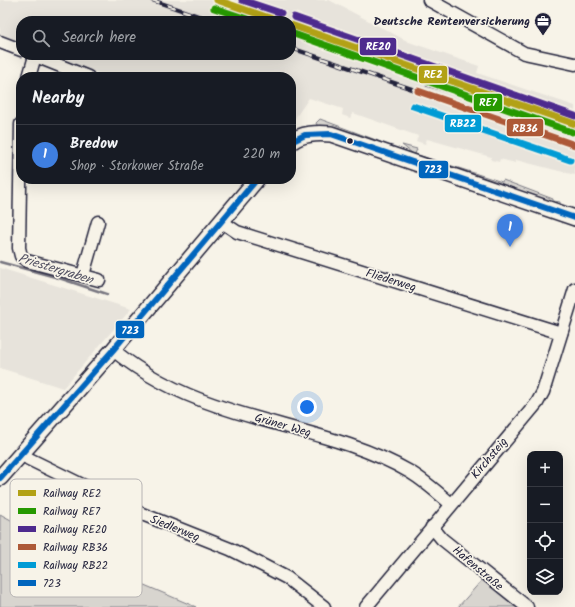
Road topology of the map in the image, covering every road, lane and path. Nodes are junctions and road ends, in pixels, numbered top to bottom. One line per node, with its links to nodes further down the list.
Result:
1 (429, 0): 6 (street)
2 (0, 42): 3 (street)
3 (16, 48)
4 (33, 60): 7 (street)
5 (46, 60): 8 (street)
6 (575, 64)
7 (30, 72)
8 (76, 72)
9 (296, 140): 12 (main road)
10 (20, 184): 17 (street)
11 (253, 184): 16 (main road)
12 (556, 211): 13 (main road); 14 (main road)
13 (575, 211)
14 (575, 218)
15 (98, 222): 17 (street)
16 (222, 222): 20 (street, Fliederweg); 21 (main road)
17 (83, 275): 18 (street)
18 (99, 280)
19 (575, 289): 20 (street, Kirchsteig)
20 (562, 333): 25 (street, Kirchsteig)
21 (119, 354): 22 (main road); 25 (street, Grüner Weg)
22 (22, 454): 23 (main road); 24 (street, Siedlerweg)
23 (0, 478)
24 (70, 479)
25 (451, 504): 27 (street, Kirchsteig)
26 (142, 514): 28 (street, Siedlerweg)
27 (432, 527): 29 (street, Kirchsteig); 30 (street, Hafenstraße)
28 (324, 607)
29 (366, 607)
30 (527, 607)

